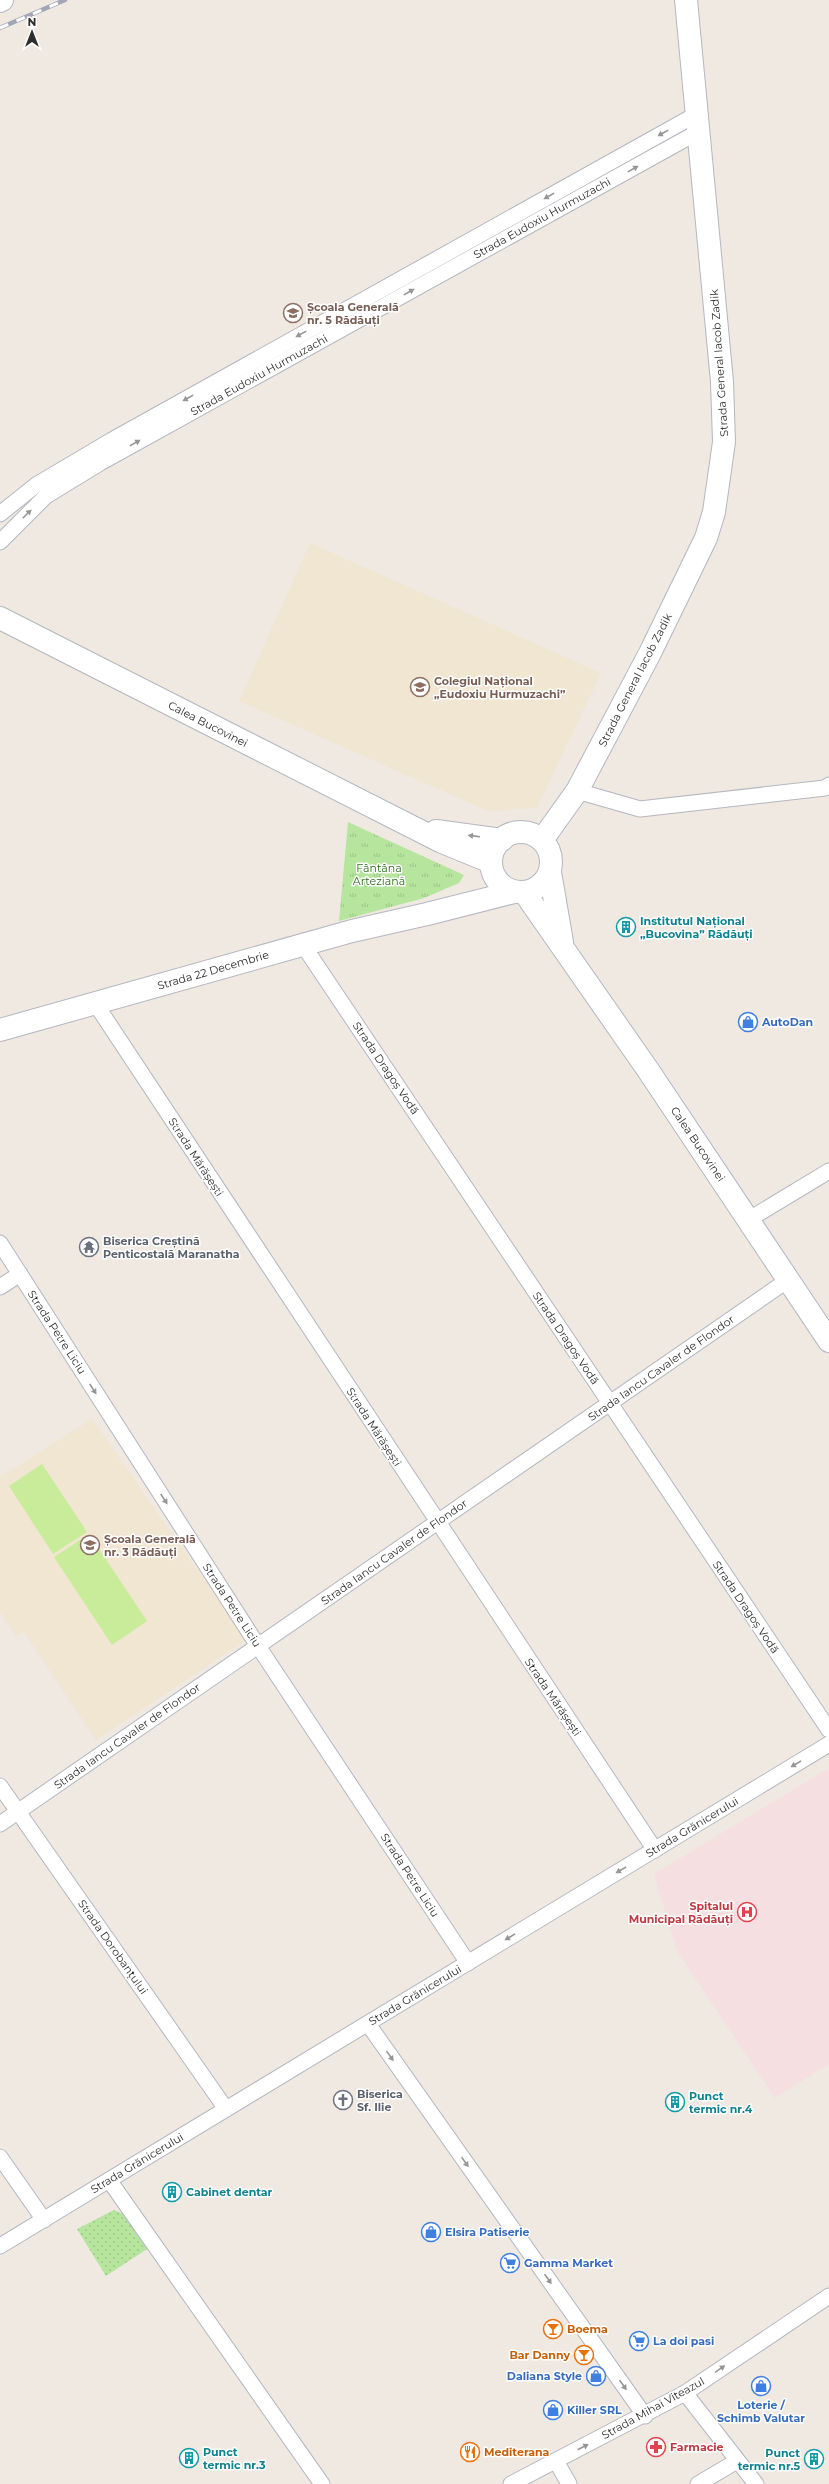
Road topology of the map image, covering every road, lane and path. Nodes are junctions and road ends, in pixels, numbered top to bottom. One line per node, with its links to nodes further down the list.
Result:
1 (686, 0): 2 (street, Strada General Iacob Zadik)
2 (698, 123): 3 (street, Strada Eudoxiu Hurmuzachi, one-way to 3); 4 (street, Strada Eudoxiu Hurmuzachi, one-way to 2); 7 (street, Strada General Iacob Zadik)
3 (0, 514)
4 (0, 542)
5 (0, 618): 8 (street, Calea Bucovinei)
6 (829, 785): 7 (street)
7 (577, 791): 10 (street, Strada General Iacob Zadik); 11 (street, Strada General Iacob Zadik)
8 (417, 828): 9 (street, Calea Bucovinei, one-way to 8); 12 (street, Calea Bucovinei)
9 (502, 840): 10 (street); 12 (street)
10 (542, 840): 11 (street)
11 (551, 868): 13 (street); 16 (street, Calea Bucovinei)
12 (493, 869): 13 (street); 14 (street, Strada 22 Decembrie)
13 (519, 892): 14 (street, Strada 22 Decembrie); 16 (street, Calea Bucovinei)
14 (427, 914): 15 (street, Strada 22 Decembrie)
15 (303, 945): 17 (street, Strada 22 Decembrie); 26 (street, Strada Dragoș Vodă)
16 (563, 949): 20 (street, Calea Bucovinei)
17 (95, 1004): 18 (street, Strada 22 Decembrie); 27 (street, Strada Mărășești)
18 (0, 1030)
19 (829, 1170): 20 (street)
20 (748, 1220): 23 (street, Calea Bucovinei)
21 (0, 1243): 22 (street, Strada Petre Liciu)
22 (20, 1274): 24 (street); 28 (street, Strada Petre Liciu, one-way to 28)
23 (788, 1280): 25 (street, Calea Bucovinei); 26 (street, Strada Iancu Cavaler de Flondor)
24 (0, 1287)
25 (829, 1341)
26 (610, 1403): 27 (street, Strada Iancu Cavaler de Flondor); 29 (street, Strada Dragoș Vodă)
27 (437, 1522): 28 (street, Strada Iancu Cavaler de Flondor); 34 (street, Strada Mărășești)
28 (258, 1646): 32 (street, Strada Iancu Cavaler de Flondor); 35 (street, Strada Petre Liciu)
29 (829, 1730)
30 (829, 1744): 34 (street, Strada Grănicerului, one-way to 34)
31 (0, 1786): 32 (street, Strada Dorobanțului)
32 (18, 1811): 33 (street, Strada Iancu Cavaler de Flondor); 37 (street, Strada Dorobanțului)
33 (0, 1824)
34 (655, 1850): 35 (street, Strada Grănicerului, one-way to 35)
35 (468, 1963): 36 (street, Strada Grănicerului)
36 (368, 2024): 37 (street, Strada Grănicerului); 44 (street, one-way to 44)
37 (226, 2109): 39 (street, Strada Grănicerului)
38 (0, 2157): 40 (street)
39 (109, 2180): 40 (street, Strada Grănicerului); 47 (street)
40 (44, 2220): 41 (street, Strada Grănicerului)
41 (0, 2246)
42 (829, 2296): 43 (street, Strada Mihai Viteazul, one-way to 42)
43 (685, 2393): 44 (street, Strada Mihai Viteazul); 46 (street)
44 (645, 2416): 45 (street, Strada Mihai Viteazul, one-way to 44)
45 (556, 2460): 48 (street, Strada Mihai Viteazul); 49 (street)
46 (737, 2460): 50 (street); 51 (street)
47 (322, 2484)
48 (511, 2484)
49 (569, 2484)
50 (698, 2484)
51 (756, 2484)

